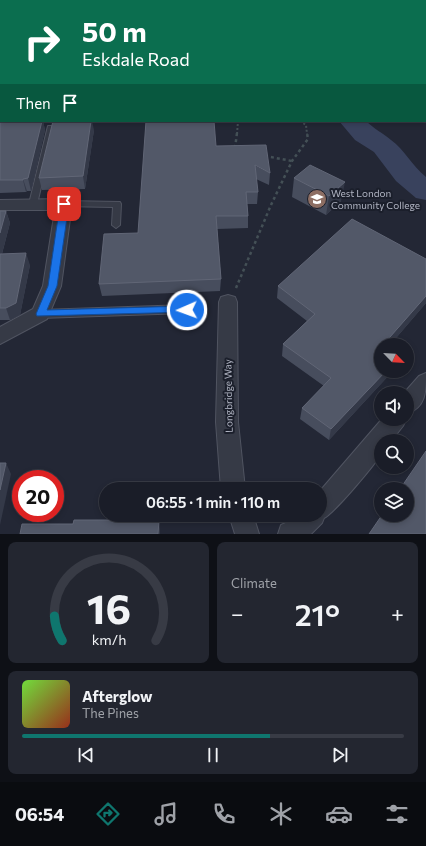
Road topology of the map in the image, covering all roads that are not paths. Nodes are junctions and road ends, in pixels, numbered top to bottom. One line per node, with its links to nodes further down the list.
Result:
1 (51, 128): 2 (lane)
2 (33, 204): 3 (street); 4 (street)
3 (64, 204): 5 (lane); 8 (street)
4 (0, 205)
5 (116, 225)
6 (233, 294): 13 (street, Longbridge Way)
7 (187, 310): 8 (lane)
8 (40, 314): 9 (street)
9 (0, 336)
10 (426, 382): 11 (street)
11 (414, 397)
12 (389, 426): 14 (street)
13 (232, 482)
14 (327, 501)
15 (243, 522): 17 (street)
16 (306, 522): 18 (street)
17 (247, 534)
18 (290, 534)

